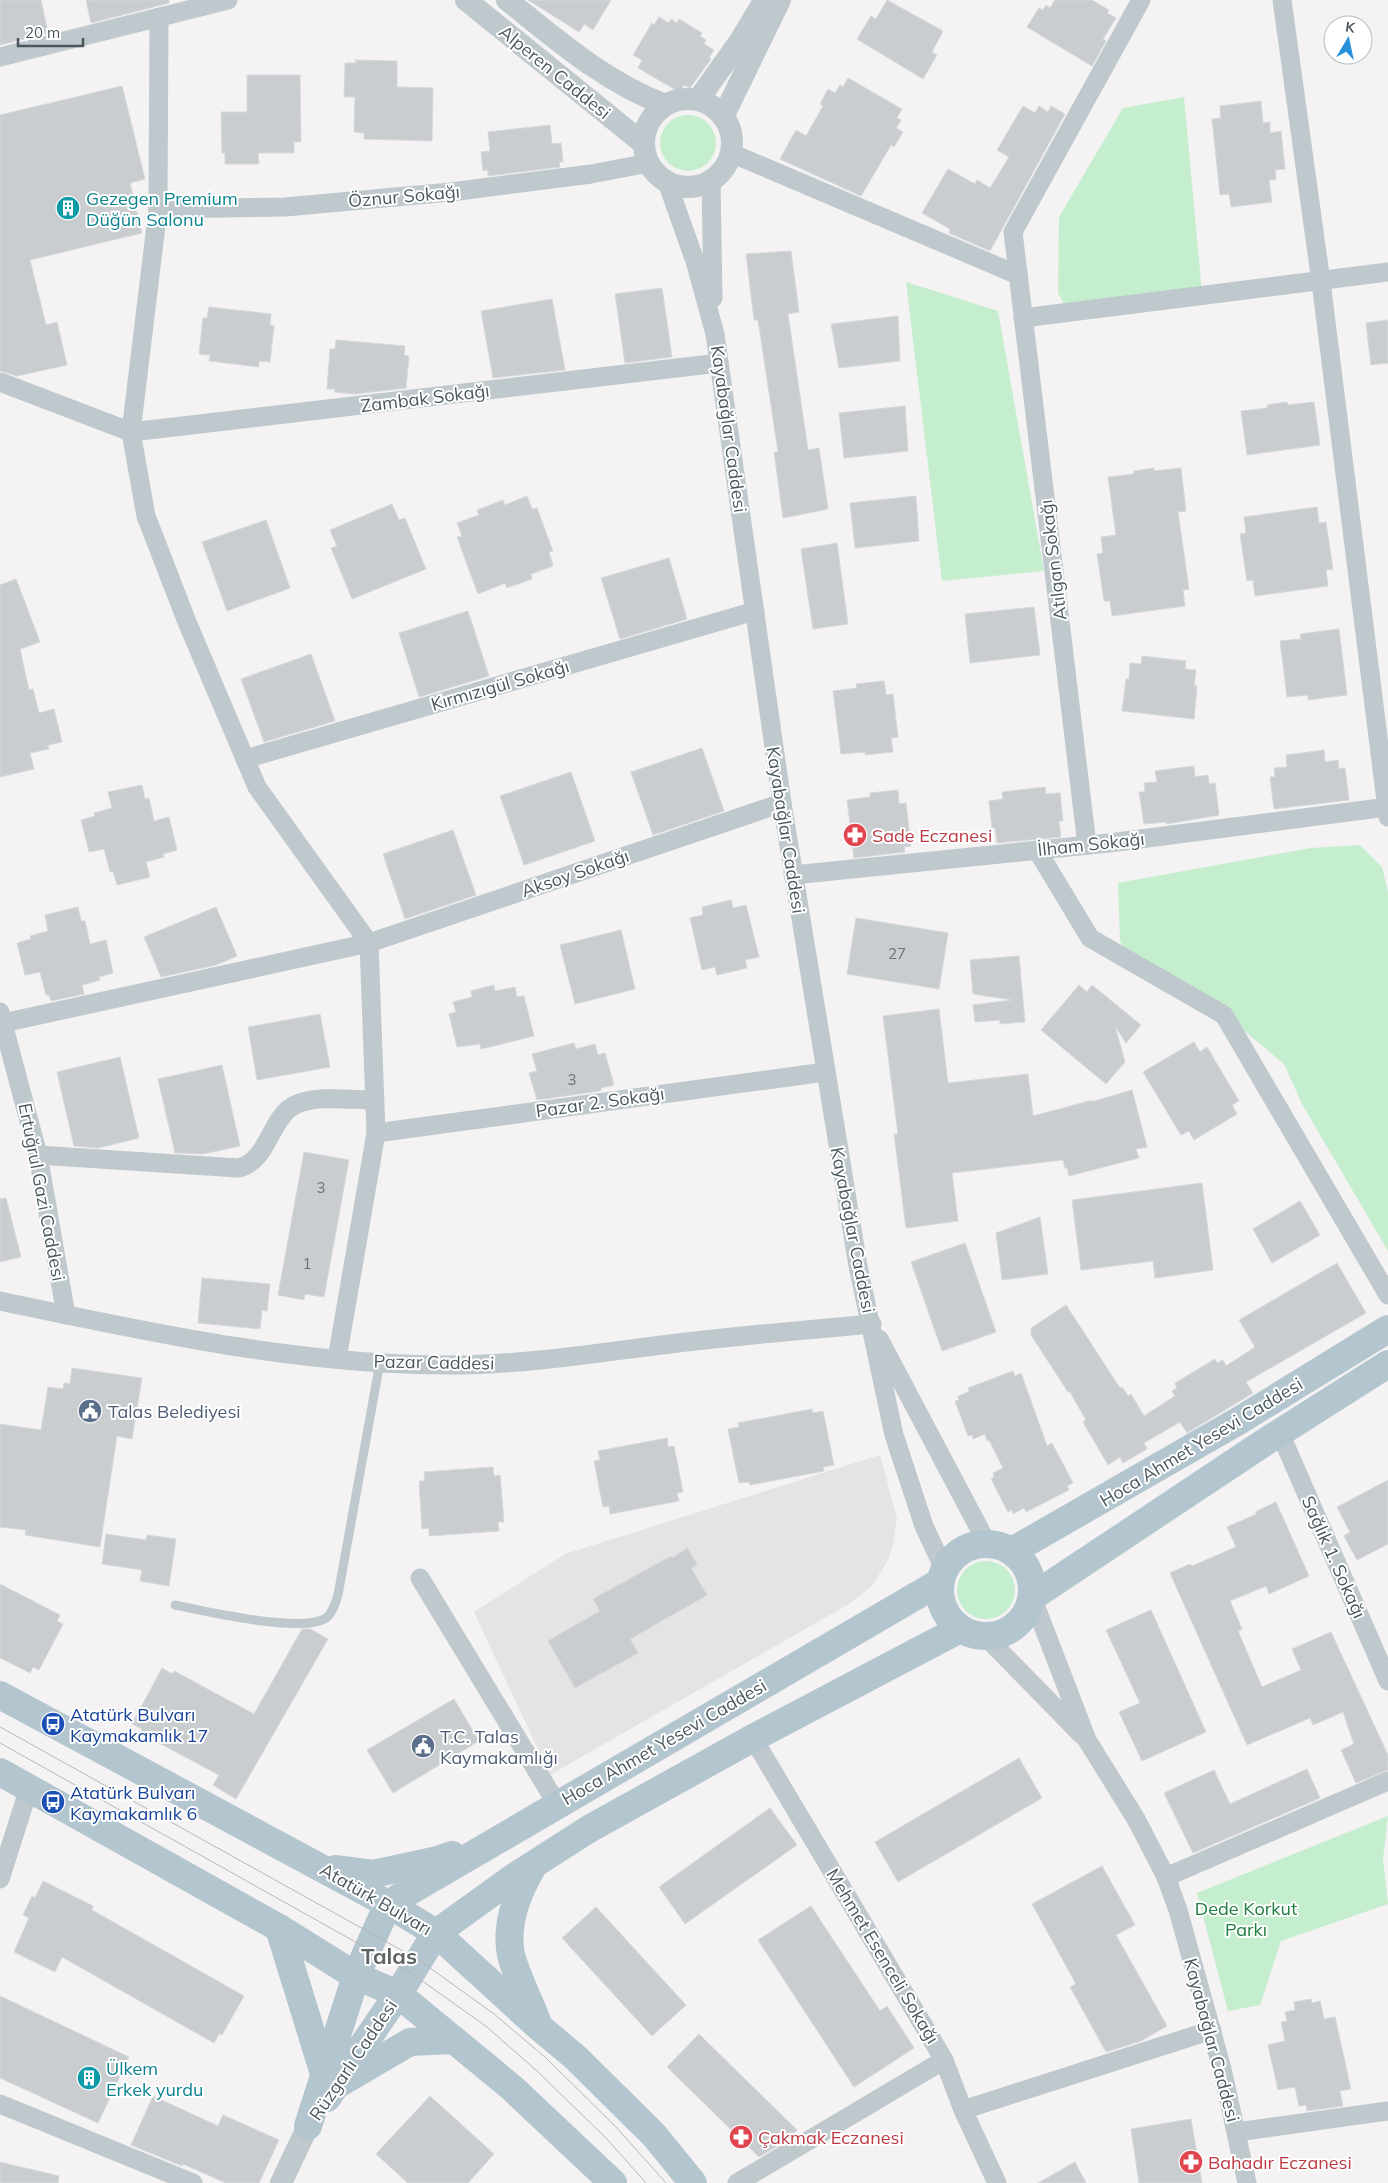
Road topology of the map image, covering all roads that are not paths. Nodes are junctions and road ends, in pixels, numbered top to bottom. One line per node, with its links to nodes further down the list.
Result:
1 (228, 0): 8 (street)
2 (466, 0): 13 (street, Alperen Caddesi)
3 (507, 0): 11 (street, Alperen Caddesi)
4 (764, 0): 10 (street)
5 (780, 0): 12 (street)
6 (1141, 0): 19 (street, Atılgan Sokağı)
7 (1282, 0): 20 (street)
8 (159, 17): 9 (street); 17 (street)
9 (0, 57)
10 (698, 100): 11 (street); 12 (street)
11 (665, 105): 13 (street)
12 (723, 117): 14 (street)
13 (646, 153): 16 (street); 17 (street, Öznur Sokağı)
14 (731, 153): 15 (street); 19 (street)
15 (711, 181): 16 (street); 22 (street, Kayabağlar Caddesi)
16 (667, 182): 22 (street, Kayabağlar Caddesi)
17 (158, 209): 25 (street)
18 (1388, 272): 20 (street)
19 (1018, 275): 21 (street, Atılgan Sokağı)
20 (1321, 282): 21 (street); 29 (street)
21 (1023, 318): 30 (street, Atılgan Sokağı)
22 (714, 334): 23 (street, Kayabağlar Caddesi)
23 (719, 363): 25 (street, Zambak Sokağı); 26 (street, Kayabağlar Caddesi)
24 (0, 382): 25 (street)
25 (131, 432): 27 (street)
26 (755, 611): 27 (street, Kırmızıgül Sokağı); 28 (street, Kayabağlar Caddesi)
27 (245, 760): 33 (street)
28 (782, 803): 32 (street, Kayabağlar Caddesi); 33 (street, Aksoy Sokağı)
29 (1387, 811): 30 (street, İlham Sokağı)
30 (1087, 845): 31 (street, İlham Sokağı)
31 (1037, 850): 32 (street, İlham Sokağı); 39 (street)
32 (793, 875): 35 (street, Kayabağlar Caddesi)
33 (369, 943): 34 (street, Aksoy Sokağı); 36 (street)
34 (2, 1017): 38 (street, Ertuğrul Gazi Caddesi)
35 (825, 1072): 37 (street, Pazar 2. Sokağı); 42 (street, Kayabağlar Caddesi)
36 (374, 1100): 37 (street); 38 (street)
37 (376, 1134): 44 (street)
38 (38, 1155): 41 (street, Ertuğrul Gazi Caddesi)
39 (1388, 1295)
40 (0, 1301): 41 (street, Pazar Caddesi)
41 (66, 1315): 44 (street, Pazar Caddesi)
42 (872, 1324): 45 (street, Pazar Caddesi); 48 (street, Kayabağlar Caddesi); 49 (street, Kayabağlar Caddesi)
43 (1388, 1329): 48 (main road, Hoca Ahmet Yesevi Caddesi)
44 (337, 1359): 45 (street, Pazar Caddesi)
45 (380, 1362): 52 (lane)
46 (1388, 1364): 47 (main road, Hoca Ahmet Yesevi Caddesi)
47 (1280, 1432): 51 (main road, Hoca Ahmet Yesevi Caddesi); 54 (street, Sağlık 1. Sokağı)
48 (1000, 1547): 49 (main road); 51 (main road)
49 (942, 1576): 53 (main road); 61 (main road, Hoca Ahmet Yesevi Caddesi)
50 (420, 1578): 61 (street)
51 (1032, 1597): 53 (main road); 57 (street, Kayabağlar Caddesi)
52 (175, 1605)
53 (972, 1632): 56 (main road); 57 (street, Kayabağlar Caddesi)
54 (1388, 1681)
55 (0, 1695): 64 (main road, Atatürk Bulvarı)
56 (753, 1738): 63 (main road); 75 (street, Mehmet Esenceli Sokağı)
57 (1087, 1740): 65 (street, Kayabağlar Caddesi)
58 (0, 1772): 60 (main road)
59 (1388, 1782): 65 (street)
60 (29, 1788): 66 (street); 68 (main road)
61 (557, 1804): 62 (main road, Hoca Ahmet Yesevi Caddesi)
62 (507, 1834): 64 (main road); 67 (main road, Hoca Ahmet Yesevi Caddesi)
63 (534, 1864): 69 (main road); 72 (main road)
64 (322, 1868): 67 (main road, Atatürk Bulvarı)
65 (1166, 1877): 73 (street, Kayabağlar Caddesi)
66 (0, 1879)
67 (388, 1904): 69 (main road, Atatürk Bulvarı); 70 (main road, Rüzgarlı Caddesi)
68 (280, 1928): 70 (main road); 76 (main road)
69 (436, 1933): 71 (main road, Rüzgarlı Caddesi); 72 (main road, Atatürk Bulvarı)
70 (356, 1976): 71 (main road); 76 (main road, Rüzgarlı Caddesi)
71 (398, 1994): 74 (main road); 76 (main road, Rüzgarlı Caddesi)
72 (540, 2027): 85 (main road, Atatürk Bulvarı)
73 (1212, 2030): 78 (street); 81 (street, Kayabağlar Caddesi)
74 (454, 2040): 76 (main road); 84 (main road)
75 (944, 2060): 78 (street, Mehmet Esenceli Sokağı); 86 (street)
76 (330, 2082): 80 (main road, Rüzgarlı Caddesi)
77 (0, 2104): 82 (street)
78 (963, 2110): 87 (street, Mehmet Esenceli Sokağı)
79 (1388, 2111): 81 (street)
80 (308, 2126): 83 (street, Rüzgarlı Caddesi)
81 (1237, 2132): 88 (street, Kayabağlar Caddesi)
82 (193, 2183)
83 (281, 2183)
84 (613, 2183)
85 (693, 2183)
86 (737, 2183)
87 (998, 2183)
88 (1248, 2183)

